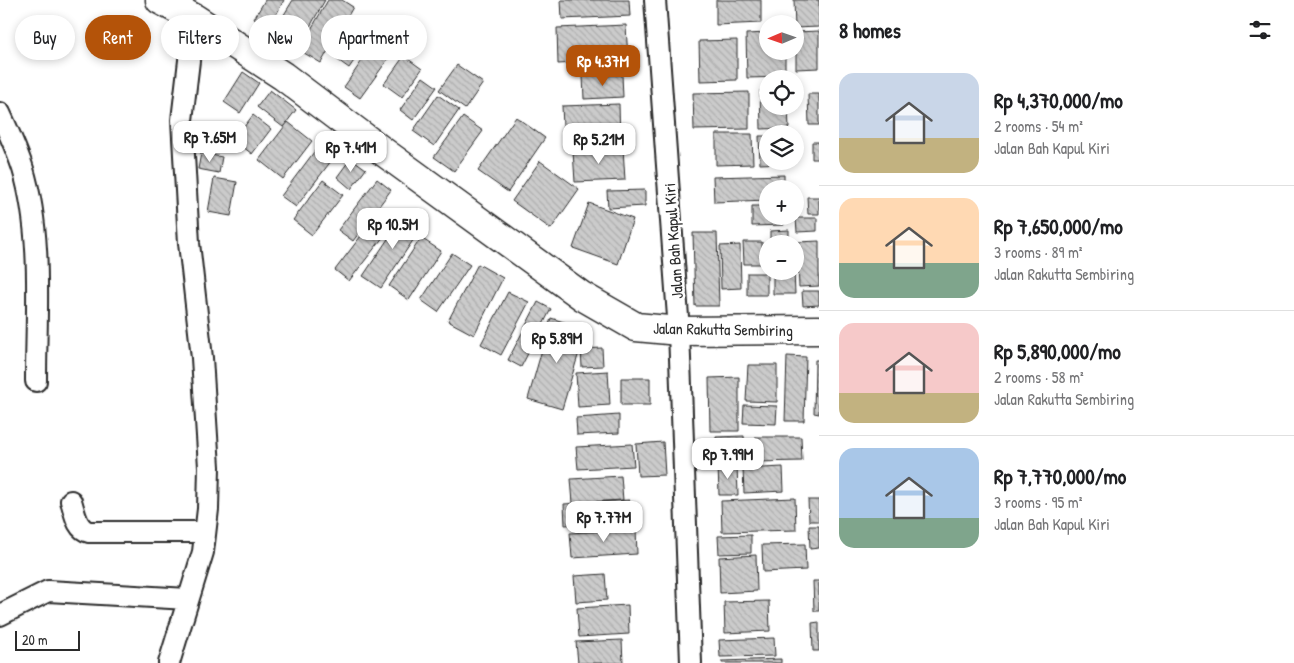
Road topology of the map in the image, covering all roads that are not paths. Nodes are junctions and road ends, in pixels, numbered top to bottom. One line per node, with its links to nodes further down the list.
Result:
1 (160, 0): 3 (main road, Jalan Rakutta Sembiring)
2 (655, 0): 8 (street, Jalan Bah Kapul Kiri)
3 (188, 15)
4 (239, 47): 8 (main road, Jalan Rakutta Sembiring)
5 (189, 60): 11 (street)
6 (0, 113): 9 (street)
7 (819, 330): 8 (main road, Jalan Rakutta Sembiring)
8 (679, 331): 15 (street, Jalan Bah Kapul Kiri)
9 (36, 381)
10 (71, 501): 11 (street)
11 (205, 532): 12 (street)
12 (188, 599): 13 (street); 14 (street)
13 (0, 615)
14 (169, 663)
15 (690, 663)

